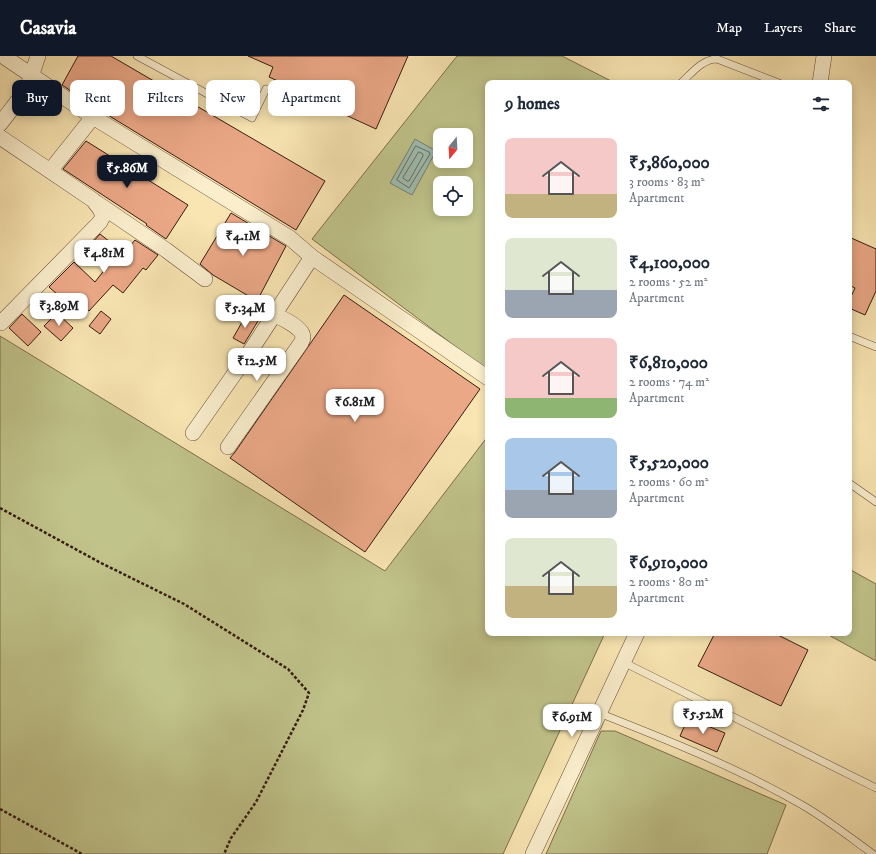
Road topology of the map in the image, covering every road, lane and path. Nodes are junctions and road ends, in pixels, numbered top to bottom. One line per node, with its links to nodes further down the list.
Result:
1 (2, 56): 5 (street)
2 (38, 56): 5 (street)
3 (137, 56): 9 (lane)
4 (824, 56): 8 (street)
5 (31, 76): 10 (street); 11 (street)
6 (684, 80): 7 (lane)
7 (771, 80)
8 (820, 80)
9 (266, 89)
10 (93, 117): 13 (street); 15 (street)
11 (0, 124)
12 (0, 137): 13 (street)
13 (50, 171): 14 (street)
14 (93, 200): 16 (street); 18 (street)
15 (312, 257): 17 (street); 21 (street)
16 (206, 279)
17 (275, 315): 22 (street); 23 (street)
18 (1, 324)
19 (852, 337): 20 (lane)
20 (876, 347)
21 (485, 376)
22 (193, 433)
23 (228, 447)
24 (852, 486): 25 (lane)
25 (876, 502)
26 (0, 508): 33 (path)
27 (636, 636): 28 (street)
28 (623, 662): 29 (street); 30 (lane)
29 (599, 712): 34 (street); 35 (lane)
30 (876, 788)
31 (0, 810): 32 (path)
32 (82, 854)
33 (224, 854)
34 (533, 854)
35 (873, 854)

